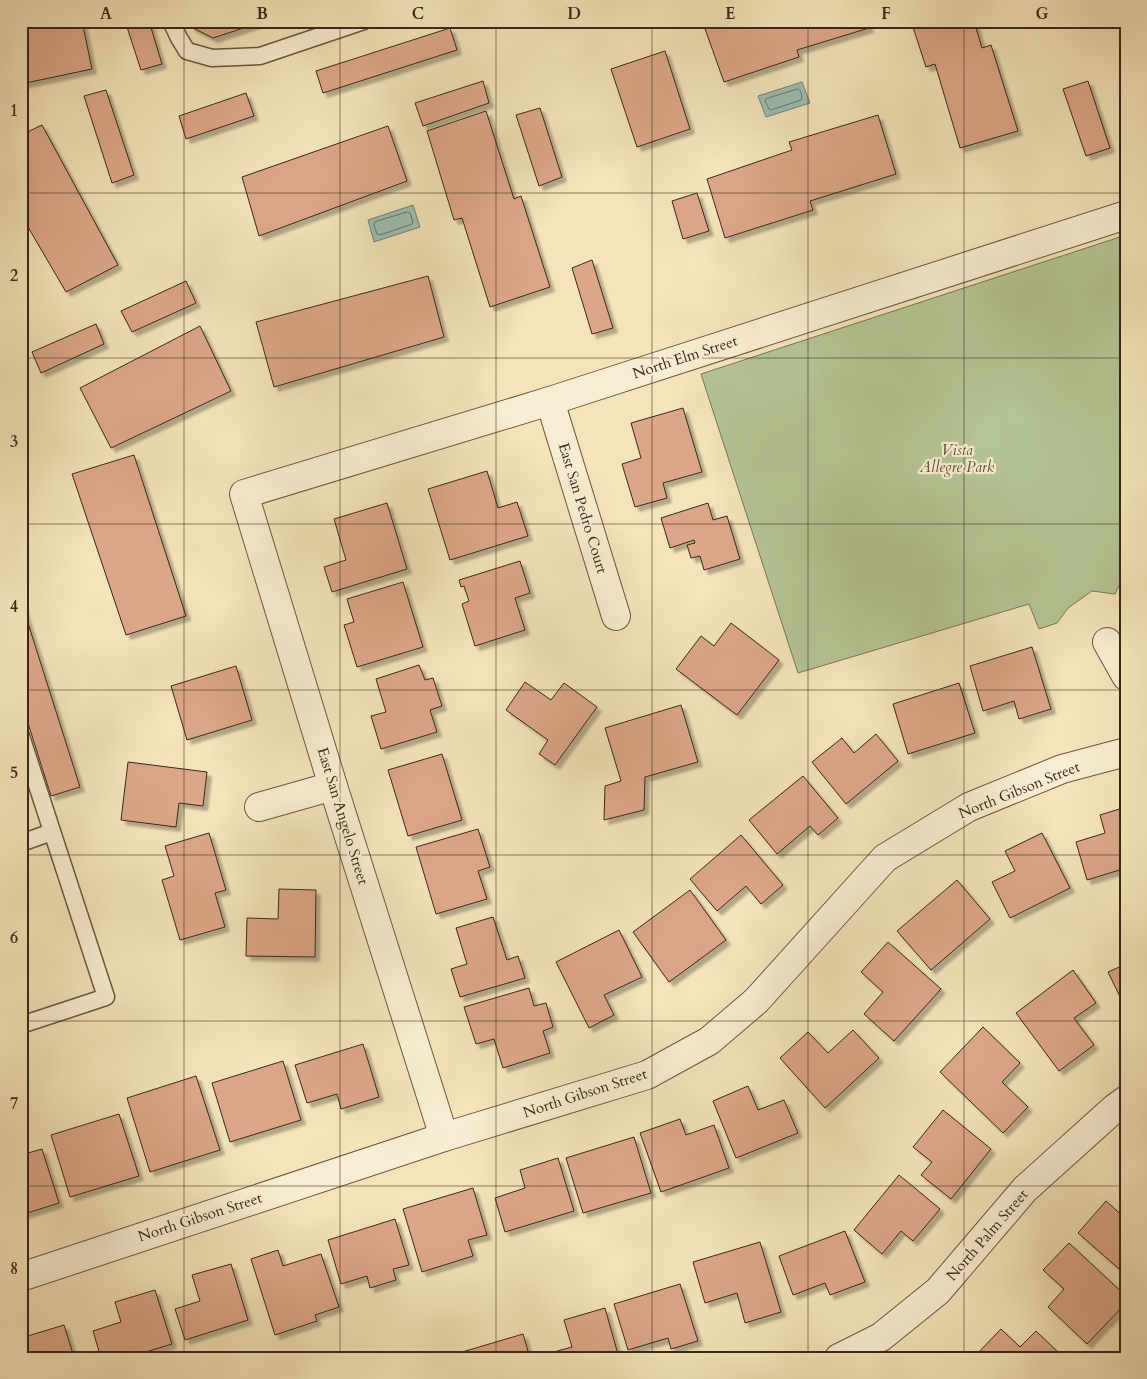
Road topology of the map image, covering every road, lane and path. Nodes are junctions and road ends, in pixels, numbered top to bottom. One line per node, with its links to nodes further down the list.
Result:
1 (171, 21): 2 (lane)
2 (364, 21)
3 (1126, 215): 4 (street, North Elm Street)
4 (550, 400): 5 (street, North Elm Street); 6 (street, East San Pedro Court)
5 (244, 494): 11 (street, East San Angelo Street)
6 (616, 616)
7 (1107, 642): 8 (street)
8 (1126, 676)
9 (21, 736): 13 (lane)
10 (1126, 752): 17 (street, North Gibson Street)
11 (333, 786): 12 (street); 17 (street, East San Angelo Street)
12 (259, 807)
13 (52, 832): 14 (lane); 15 (lane)
14 (21, 842)
15 (21, 1025)
16 (1126, 1100): 19 (street, North Palm Street)
17 (444, 1137): 18 (street, North Gibson Street)
18 (21, 1277)
19 (839, 1358)

